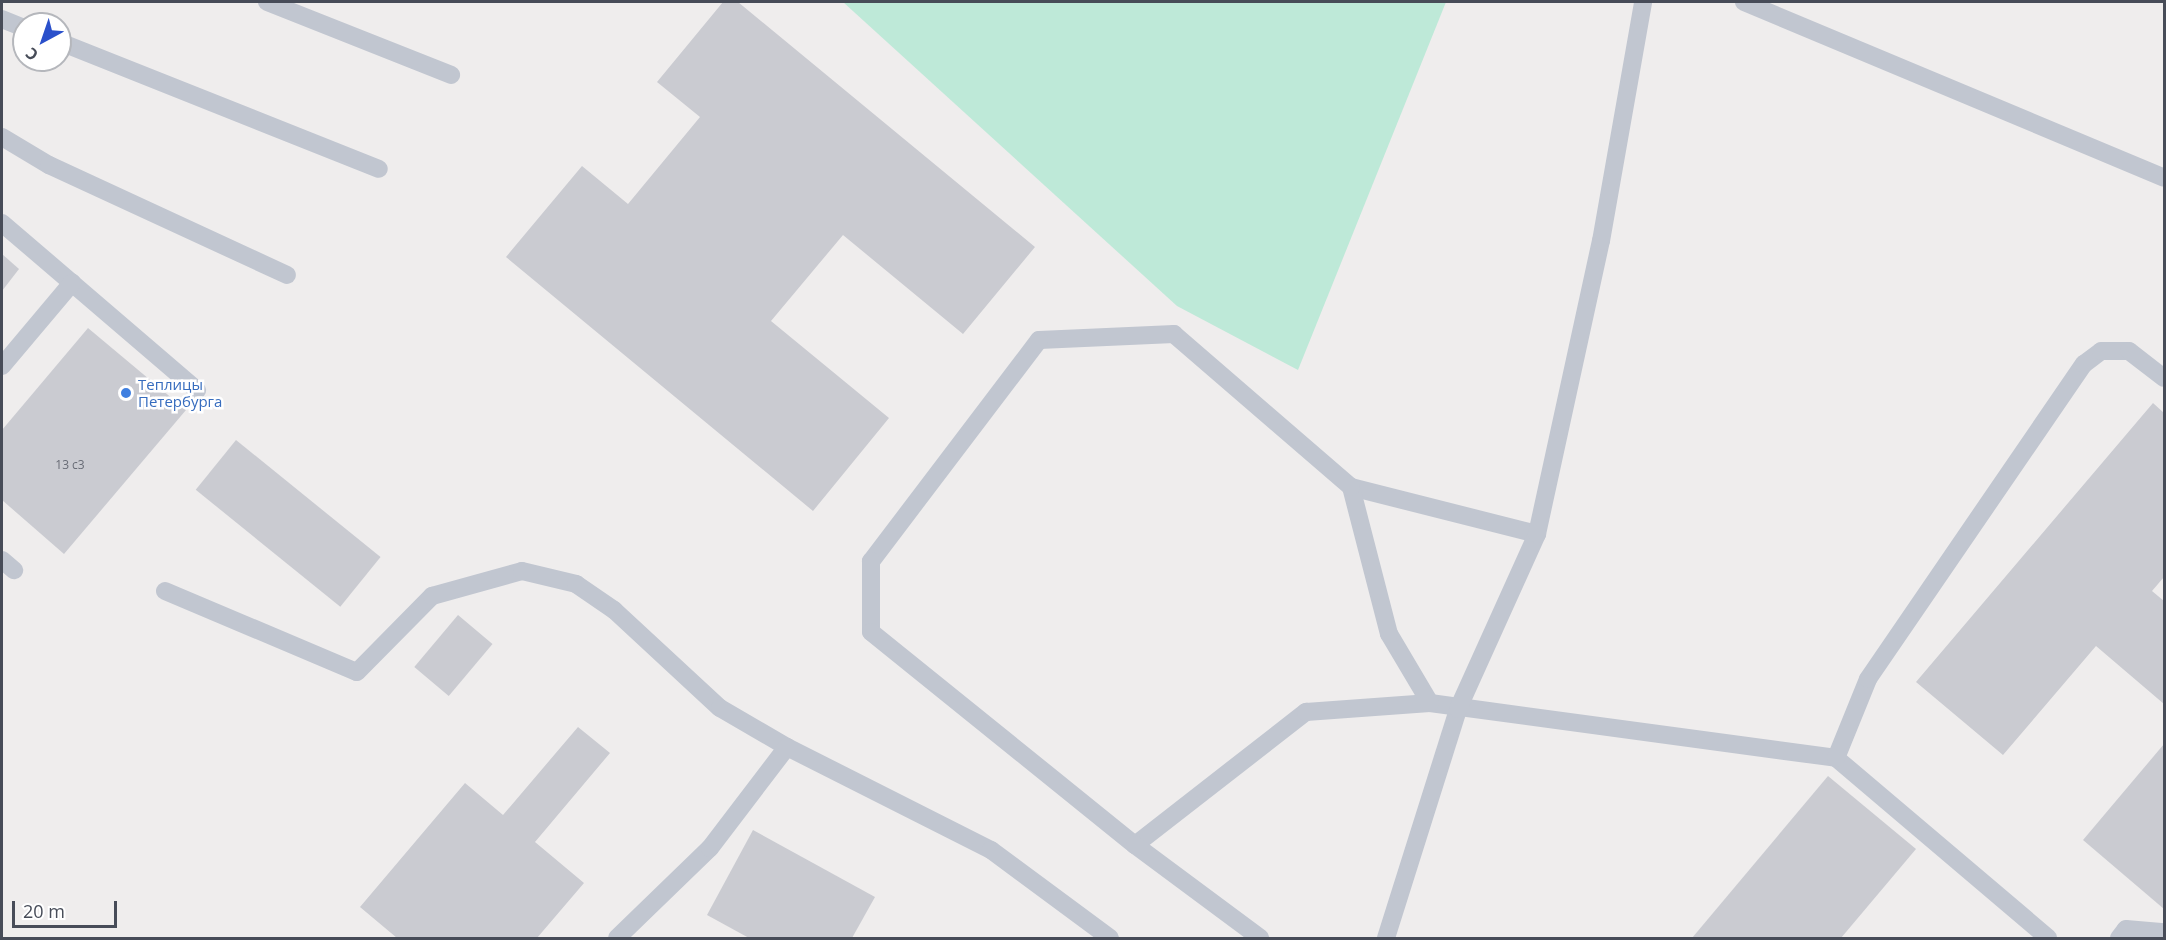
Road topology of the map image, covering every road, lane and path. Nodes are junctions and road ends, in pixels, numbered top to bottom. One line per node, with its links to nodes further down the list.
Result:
1 (267, 2): 5 (lane)
2 (1643, 2): 16 (lane)
3 (1744, 2): 8 (lane)
4 (72, 47): 7 (lane)
5 (451, 75)
6 (2, 137): 10 (lane)
7 (379, 169)
8 (2164, 178)
9 (2, 223): 11 (lane)
10 (287, 275)
11 (72, 283): 12 (lane); 14 (lane)
12 (2, 366)
13 (2164, 378): 21 (lane)
14 (197, 390)
15 (1351, 487): 16 (lane); 18 (lane); 22 (lane)
16 (1537, 534): 19 (lane)
17 (165, 591): 20 (lane)
18 (1430, 703): 19 (lane); 22 (lane)
19 (1458, 709): 21 (lane); 27 (lane)
20 (787, 747): 24 (lane); 25 (lane)
21 (1836, 758): 28 (lane)
22 (1134, 845): 26 (lane)
23 (2164, 933): 29 (lane)
24 (617, 939)
25 (1110, 939)
26 (1260, 939)
27 (1386, 939)
28 (2048, 939)
29 (2119, 939)

